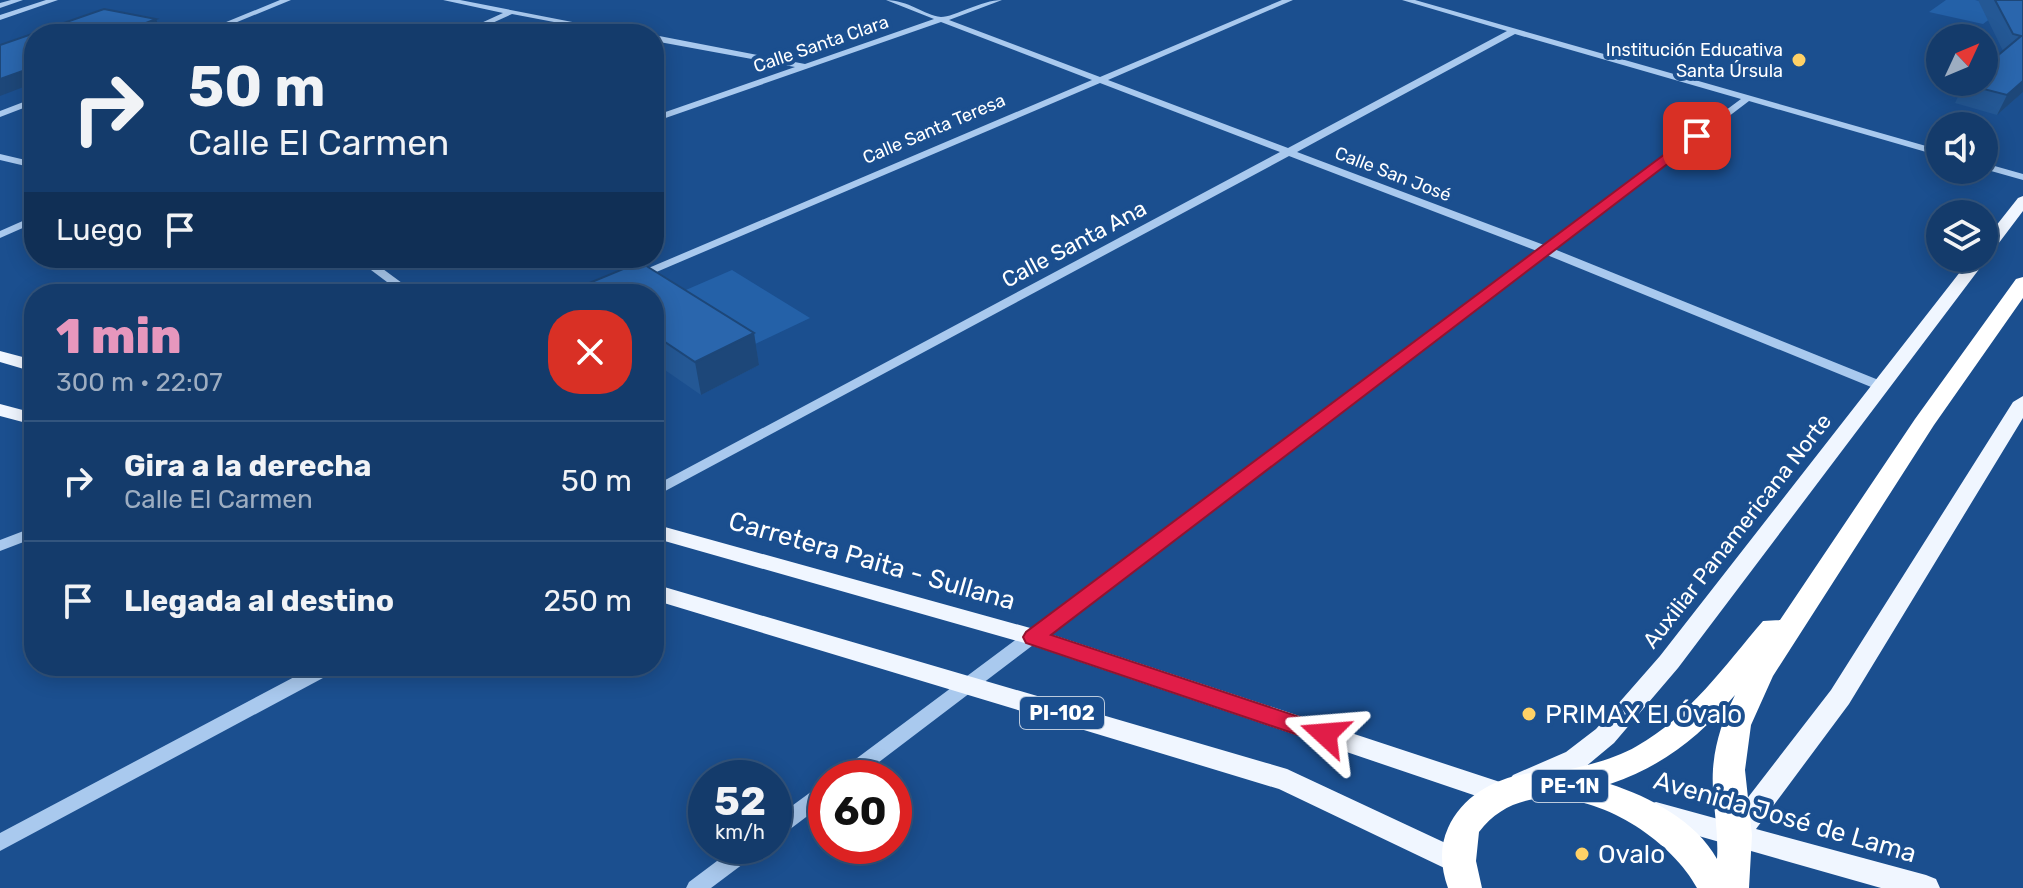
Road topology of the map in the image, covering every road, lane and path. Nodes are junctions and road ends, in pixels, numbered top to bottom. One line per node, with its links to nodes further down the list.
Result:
1 (19, 0): 9 (street)
2 (54, 0): 11 (street)
3 (287, 0): 13 (street)
4 (447, 0): 10 (street)
5 (890, 0): 12 (street, Calle San José)
6 (998, 0): 12 (street, Calle Santa Clara)
7 (1289, 0): 19 (street, Calle Santa Teresa)
8 (1406, 0): 16 (street)
9 (0, 6)
10 (511, 12): 14 (street); 15 (street)
11 (0, 18)
12 (945, 18): 18 (street, Calle Santa Clara); 19 (street, Calle San José)
13 (226, 24)
14 (484, 24)
15 (576, 24)
16 (1514, 31): 20 (street); 25 (street, Calle Santa Ana)
17 (664, 40): 18 (street)
18 (806, 66): 23 (street, Calle Santa Clara)
19 (1103, 79): 25 (street, Calle San José); 35 (street, Calle Santa Teresa)
20 (1748, 98): 24 (street); 34 (street)
21 (24, 105): 22 (street)
22 (0, 114)
23 (664, 116)
24 (1926, 149)
25 (1289, 151): 34 (street, Calle San José); 48 (street, Calle Santa Ana)
26 (0, 157): 27 (street)
27 (24, 163)
28 (1998, 170): 29 (street)
29 (2023, 177)
30 (2023, 201): 32 (main road)
31 (24, 224): 33 (street)
32 (1998, 234)
33 (0, 235)
34 (1546, 250): 44 (street, Calle San José); 54 (street)
35 (664, 265)
36 (375, 268): 41 (street)
37 (657, 268): 39 (street, Calle Santa Teresa)
38 (1968, 272): 44 (main road, Auxiliar Panamericana Norte)
39 (624, 282)
40 (2023, 283): 52 (highway, PE-1N)
41 (397, 284)
42 (0, 356): 43 (main road)
43 (24, 363)
44 (1881, 386): 58 (main road, Auxiliar Panamericana Norte)
45 (2023, 402): 60 (main road)
46 (0, 410): 47 (main road)
47 (24, 416)
48 (664, 487)
49 (664, 534): 54 (main road, Carretera Paita - Sullana)
50 (24, 536): 51 (street)
51 (0, 546)
52 (1837, 553): 58 (highway, PE-1N); 60 (highway, PE-1N)
53 (664, 595): 56 (main road, PI-102)
54 (1033, 637): 56 (street); 58 (main road, Carretera Paita - Sullana)
55 (311, 676): 61 (street)
56 (969, 685): 57 (street); 63 (main road, PI-102)
57 (868, 760)
58 (1529, 787): 59 (highway, PE-1N); 63 (highway, PE-1N)
59 (1627, 804): 60 (main road, Avenida José de Lama); 65 (highway, PE-1N)
60 (1735, 835): 66 (highway, PE-1N); 67 (main road, Avenida José de Lama)
61 (0, 843)
62 (728, 864): 64 (street)
63 (1462, 876)
64 (696, 888)
65 (1715, 888)
66 (1732, 888)
67 (1926, 888)

